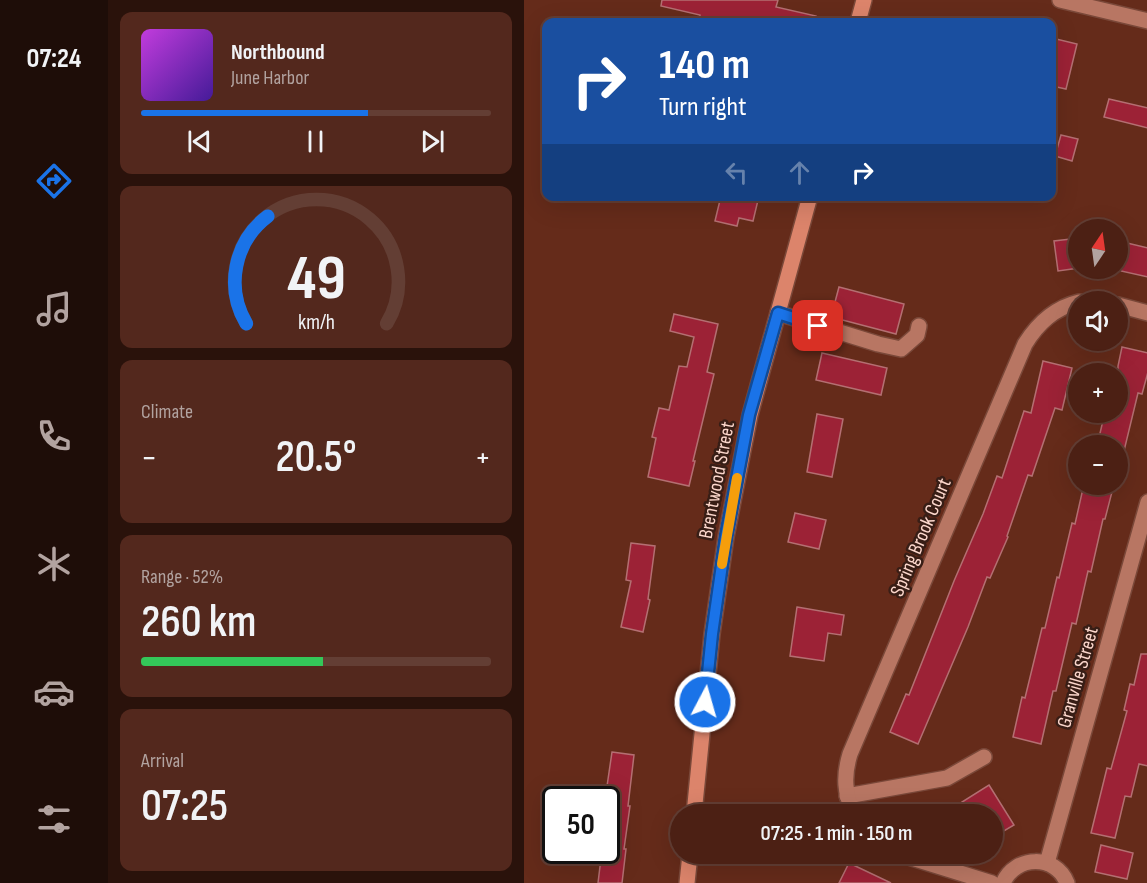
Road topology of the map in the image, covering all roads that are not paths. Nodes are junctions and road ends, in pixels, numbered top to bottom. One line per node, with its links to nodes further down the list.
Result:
1 (864, 0): 3 (main road)
2 (1060, 0): 4 (street)
3 (859, 18)
4 (1148, 21)
5 (809, 201): 8 (main road, Brentwood Street)
6 (1068, 305): 14 (street, Spring Brook Court)
7 (1128, 308): 9 (street)
8 (778, 313): 10 (street); 15 (main road, Brentwood Street)
9 (1148, 313)
10 (919, 326)
11 (1148, 502): 12 (street, Granville Street)
12 (1145, 520): 17 (street, Granville Street)
13 (984, 757): 14 (street)
14 (847, 796): 16 (street, Spring Brook Court)
15 (695, 804)
16 (850, 804)
17 (1047, 863): 22 (street); 23 (street)
18 (689, 864): 20 (main road)
19 (931, 864): 21 (street)
20 (687, 883)
21 (992, 883)
22 (1003, 883)
23 (1067, 883)

